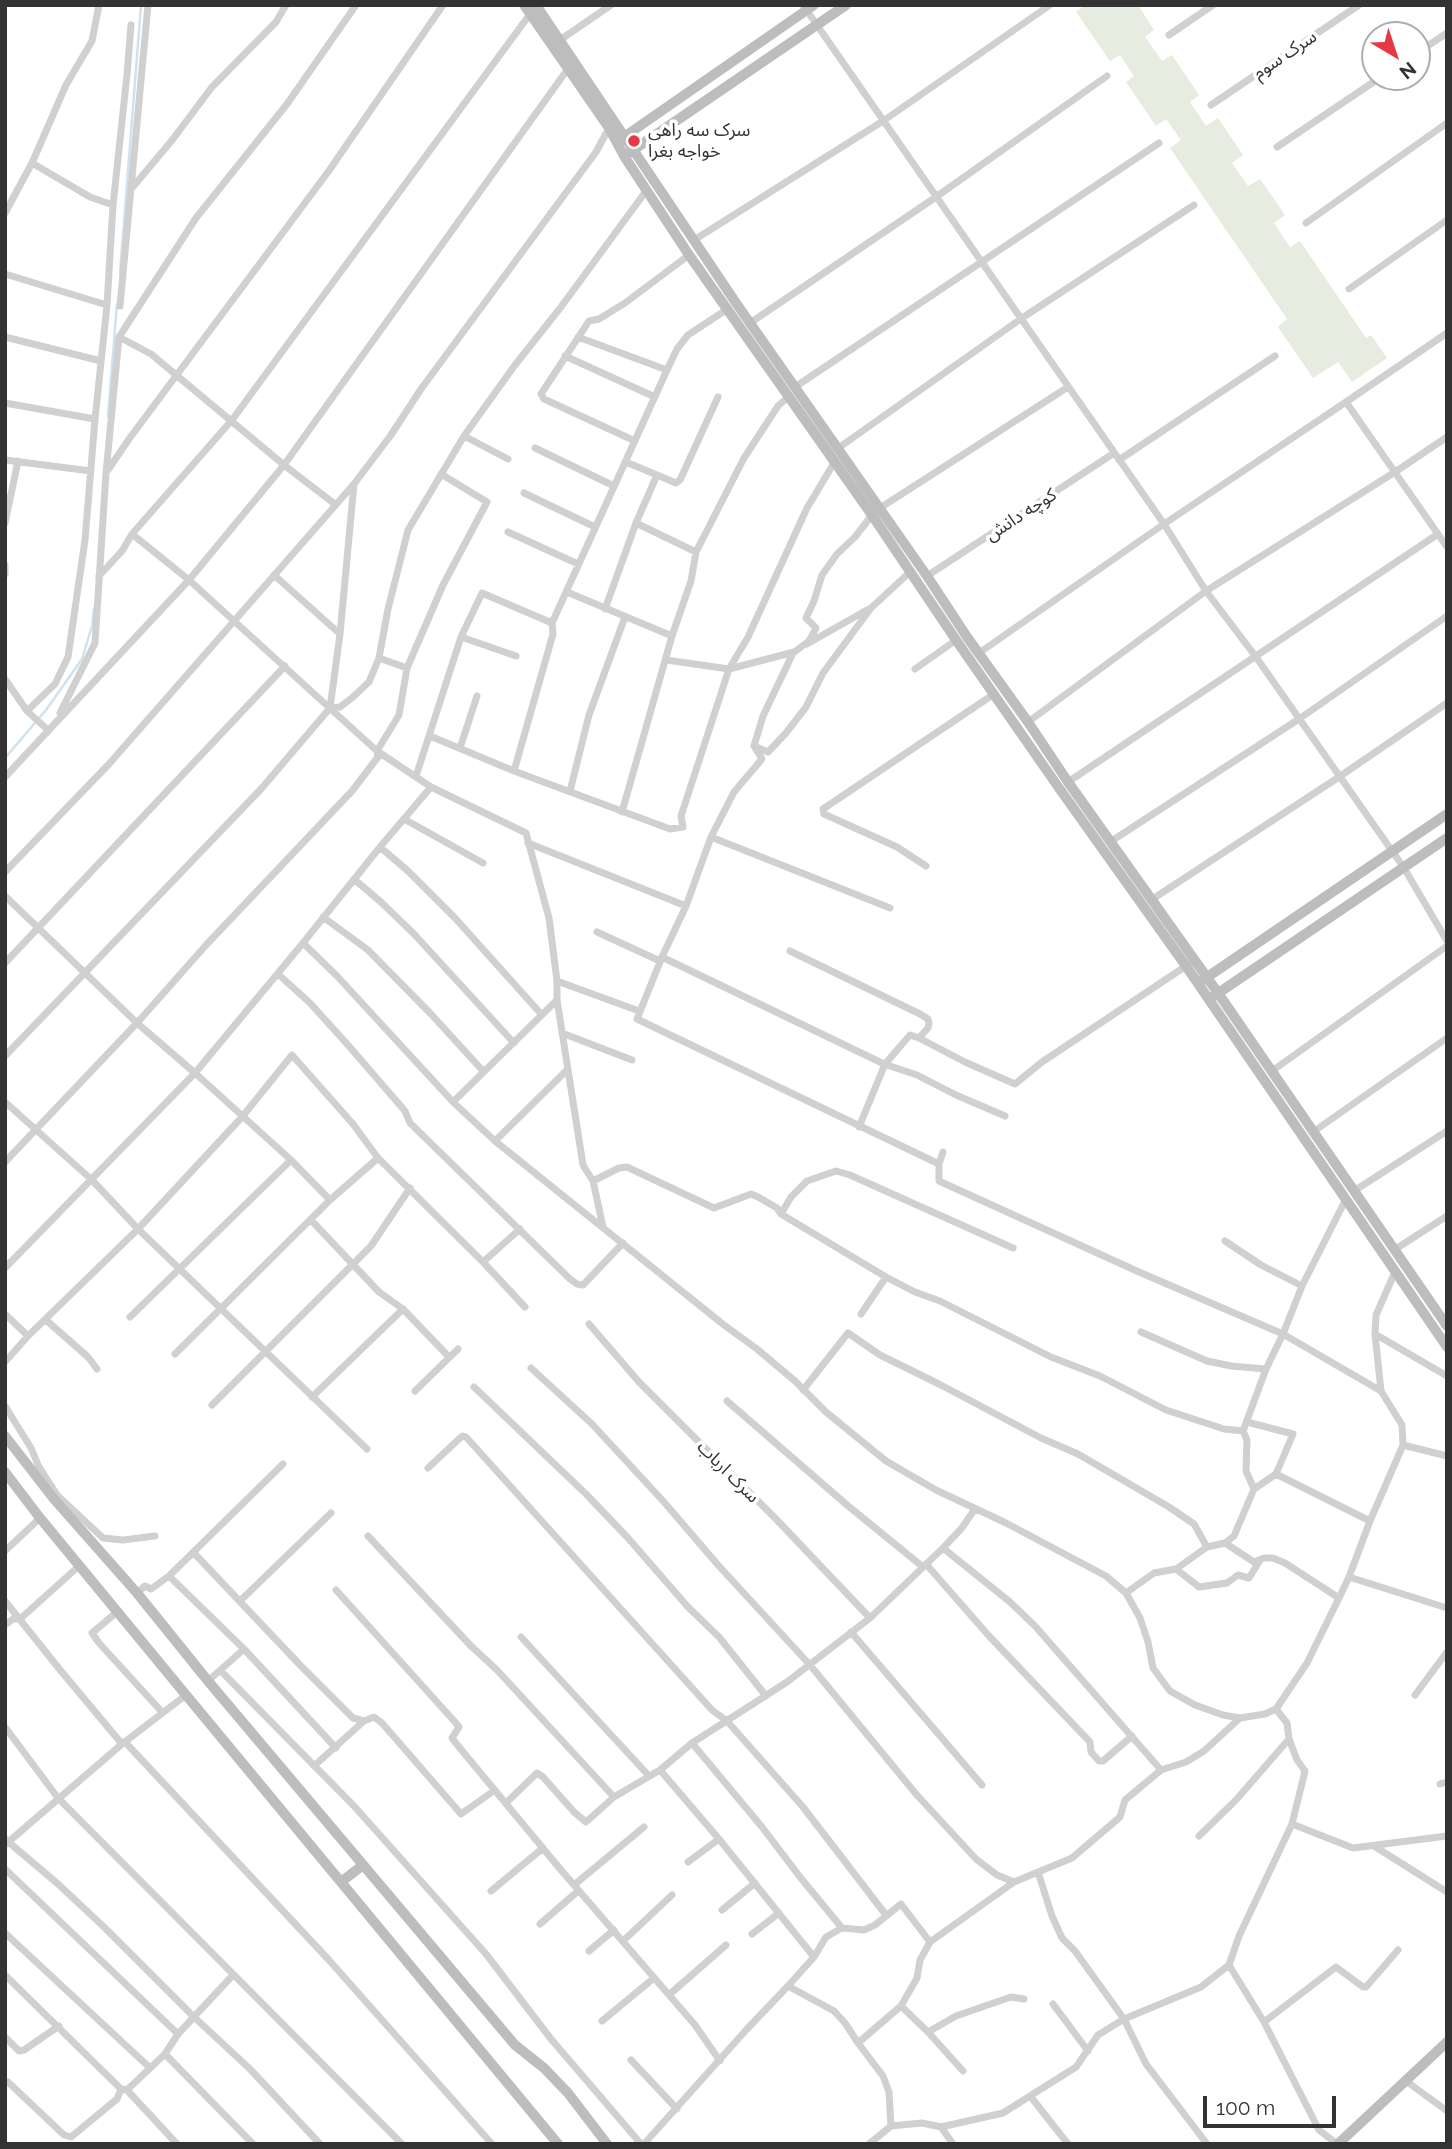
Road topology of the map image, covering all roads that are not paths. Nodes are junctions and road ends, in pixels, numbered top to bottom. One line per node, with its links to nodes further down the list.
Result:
1 (99, 5): 30 (street)
2 (148, 5): 31 (street)
3 (286, 5): 31 (street)
4 (356, 5): 50 (street)
5 (443, 5): 57 (street)
6 (611, 5): 17 (street)
7 (846, 5): 14 (main road)
8 (1050, 5): 23 (street)
9 (1213, 5): 16 (street)
10 (1359, 5): 22 (street, سرک سوم)
11 (808, 7): 14 (street); 26 (main road)
12 (530, 8): 17 (main road); 19 (main road); 66 (street)
13 (131, 25): 34 (street)
14 (817, 25): 23 (street); 29 (main road)
15 (1447, 33): 18 (street)
16 (1169, 35)
17 (560, 40): 26 (main road)
18 (1431, 44)
19 (567, 70): 25 (main road); 78 (street)
20 (1107, 76): 33 (street)
21 (1361, 90): 28 (street)
22 (1211, 105)
23 (883, 121): 33 (street); 39 (street)
24 (1447, 122): 38 (street)
25 (609, 128): 26 (main road); 84 (street)
26 (621, 139): 29 (main road)
27 (1159, 143): 41 (street)
28 (1277, 147)
29 (628, 154): 32 (main road); 39 (main road)
30 (32, 163): 34 (street); 36 (street)
31 (132, 188): 45 (street)
32 (646, 191): 40 (main road); 67 (street)
33 (936, 197): 41 (street); 48 (street)
34 (113, 205): 44 (street)
35 (1194, 205): 47 (street)
36 (5, 213)
37 (1447, 220): 43 (street)
38 (1306, 223)
39 (694, 240): 48 (main road)
40 (689, 255): 46 (main road); 51 (street)
41 (982, 264): 47 (street); 58 (street)
42 (5, 274): 44 (street)
43 (1349, 289)
44 (107, 305): 55 (street)
45 (120, 306)
46 (726, 310): 56 (street); 62 (main road)
47 (1022, 318): 59 (street); 71 (street)
48 (750, 323): 58 (main road)
49 (1447, 332): 63 (street)
50 (119, 337): 57 (street); 81 (street)
51 (578, 337): 53 (street); 56 (street)
52 (5, 338): 55 (street)
53 (565, 356): 60 (street); 69 (street)
54 (1275, 356): 72 (street, کوچه دانش)
55 (101, 361): 65 (street)
56 (667, 370): 60 (street)
57 (177, 377): 66 (street); 81 (street)
58 (796, 387): 71 (main road)
59 (1068, 387): 72 (street); 88 (street)
60 (655, 397): 69 (street)
61 (718, 397): 83 (street)
62 (788, 397): 77 (main road); 97 (street)
63 (1346, 402): 80 (street); 91 (street)
64 (5, 403): 65 (street)
65 (95, 419): 79 (street)
66 (232, 420): 78 (street); 94 (street)
67 (464, 436): 73 (street); 82 (street)
68 (1447, 437): 80 (street)
69 (635, 442): 76 (street)
70 (535, 448): 85 (street)
71 (837, 449): 88 (main road)
72 (1117, 457): 91 (street); 104 (street, کوچه دانش)
73 (508, 459)
74 (5, 460): 75 (street)
75 (18, 461): 79 (street); 89 (street)
76 (626, 462): 83 (street); 85 (street)
77 (834, 463): 88 (main road); 127 (street)
78 (284, 465): 87 (street); 105 (street)
79 (91, 471): 133 (street)
80 (1395, 472): 95 (street); 106 (street)
81 (106, 473): 103 (street)
82 (442, 474): 122 (street); 125 (street)
83 (657, 475): 90 (street)
84 (354, 484): 87 (street); 114 (street)
85 (614, 486): 92 (street)
86 (524, 493): 92 (street)
87 (336, 505): 102 (street)
88 (876, 512): 100 (main road); 104 (main road); 118 (street)
89 (5, 523)
90 (636, 523): 97 (street); 109 (street)
91 (1164, 524): 106 (street); 119 (street)
92 (595, 527): 98 (street)
93 (508, 532): 98 (street)
94 (132, 534): 103 (street); 105 (street)
95 (1438, 534): 96 (street); 121 (street)
96 (1447, 547)
97 (696, 552): 115 (street)
98 (578, 564): 107 (street)
99 (5, 565): 101 (street)
100 (910, 572): 108 (street); 117 (main road)
101 (5, 574)
102 (274, 575): 112 (street); 114 (street)
103 (99, 576): 135 (street)
104 (927, 576): 119 (main road)
105 (188, 580): 112 (street); 135 (street)
106 (1206, 591): 121 (street); 136 (street)
107 (567, 592): 109 (street); 113 (street)
108 (871, 608): 118 (street); 139 (street)
109 (605, 609): 111 (street)
110 (1447, 616): 134 (street)
111 (625, 617): 115 (street); 148 (street)
112 (233, 622): 124 (street); 161 (street)
113 (552, 623): 116 (street); 142 (street)
114 (340, 634): 132 (street)
115 (672, 636): 123 (street)
116 (461, 637): 120 (street); 138 (street)
117 (956, 640): 126 (street); 129 (main road)
118 (793, 653): 127 (street); 139 (street)
119 (979, 653): 136 (main road)
120 (516, 656)
121 (1256, 657): 134 (street); 146 (street)
122 (379, 658): 125 (street); 132 (street)
123 (666, 660): 127 (street); 149 (street)
124 (285, 666): 132 (street); 168 (street)
125 (407, 668): 141 (street)
126 (915, 668)
127 (729, 669): 149 (street)
128 (5, 678): 133 (street)
129 (994, 694): 159 (street); 175 (main road)
130 (477, 696): 140 (street)
131 (1447, 702): 145 (street)
132 (330, 708): 141 (street); 176 (street)
133 (27, 711): 137 (street)
134 (1299, 719): 145 (street); 154 (street)
135 (55, 722): 137 (street)
136 (1028, 722): 146 (main road)
137 (48, 730): 144 (street)
138 (430, 736): 140 (street); 143 (street)
139 (754, 747): 152 (street)
140 (460, 748): 142 (street)
141 (377, 751): 143 (street); 184 (street)
142 (514, 771): 148 (street)
143 (416, 776): 147 (street)
144 (5, 777)
145 (1339, 777): 157 (street); 164 (street)
146 (1068, 782): 154 (main road)
147 (431, 787): 151 (street); 155 (street)
148 (570, 791): 149 (street)
149 (622, 812)
150 (1447, 814): 157 (main road)
151 (404, 819): 156 (street); 158 (street)
152 (711, 837): 165 (street); 166 (street)
153 (1447, 838): 160 (main road)
154 (1110, 842): 164 (main road)
155 (528, 843): 165 (street); 179 (street)
156 (380, 847): 162 (street); 183 (street)
157 (1392, 853): 160 (street); 178 (main road)
158 (483, 863)
159 (926, 866)
160 (1404, 869): 171 (street); 180 (main road)
161 (5, 872)
162 (354, 879): 167 (street); 188 (street)
163 (5, 896): 168 (street)
164 (1151, 900): 175 (main road)
165 (686, 906): 173 (street)
166 (890, 908)
167 (323, 917): 170 (street); 194 (street)
168 (38, 928): 174 (street); 176 (street)
169 (597, 932): 173 (street)
170 (303, 943): 177 (street); 197 (street)
171 (1447, 943): 193 (street)
172 (790, 951): 186 (street)
173 (661, 959): 182 (street); 191 (street)
174 (5, 962)
175 (1190, 964): 178 (main road); 186 (street)
176 (86, 972): 184 (street); 189 (street)
177 (278, 974): 195 (street); 221 (street)
178 (1201, 980): 180 (main road)
179 (557, 981): 181 (street); 182 (street)
180 (1213, 996): 193 (main road); 215 (main road)
181 (557, 1000): 183 (street); 185 (street)
182 (639, 1012): 200 (street)
183 (542, 1015): 188 (street)
184 (137, 1023): 195 (street); 201 (street)
185 (562, 1033): 190 (street); 192 (street)
186 (919, 1038): 191 (street)
187 (1447, 1038): 203 (street)
188 (514, 1043): 194 (street)
189 (5, 1056)
190 (632, 1060)
191 (885, 1064): 198 (street); 200 (street)
192 (567, 1070): 204 (street); 211 (street)
193 (1272, 1071): 203 (main road)
194 (483, 1072): 197 (street)
195 (195, 1073): 199 (street); 210 (street)
196 (5, 1102): 201 (street)
197 (453, 1102): 204 (street)
198 (1005, 1116)
199 (242, 1117): 206 (street); 207 (street); 220 (street)
200 (859, 1127): 209 (street)
201 (35, 1130): 208 (street); 210 (street)
202 (1447, 1131): 213 (street)
203 (1313, 1132): 213 (main road)
204 (495, 1141): 219 (street)
205 (943, 1152): 209 (street)
206 (377, 1158): 212 (street); 214 (street)
207 (291, 1160): 214 (street); 229 (street)
208 (5, 1162)
209 (939, 1164): 243 (street)
210 (92, 1180): 220 (street); 228 (street)
211 (593, 1181): 216 (street); 219 (street)
212 (410, 1188): 226 (street); 227 (street)
213 (1354, 1191): 225 (main road)
214 (330, 1200): 218 (street)
215 (1345, 1201): 230 (main road); 232 (street)
216 (781, 1214): 224 (street); 231 (street)
217 (1447, 1216): 225 (street)
218 (311, 1220): 227 (street); 235 (street)
219 (603, 1228): 223 (street)
220 (138, 1229): 229 (street); 239 (street)
221 (520, 1229): 223 (street); 226 (street)
222 (1225, 1241): 232 (street)
223 (622, 1243): 257 (street)
224 (1013, 1248)
225 (1394, 1250): 241 (main road)
226 (483, 1262): 233 (street)
227 (354, 1264): 234 (street); 248 (street)
228 (5, 1268)
229 (178, 1268): 235 (street); 238 (street)
230 (1395, 1272): 244 (street); 246 (main road)
231 (886, 1278): 237 (street); 265 (street)
232 (1301, 1286): 243 (street)
233 (525, 1307)
234 (403, 1309): 250 (street); 260 (street)
235 (220, 1310): 248 (street); 249 (street)
236 (5, 1314): 245 (street)
237 (861, 1314)
238 (130, 1317)
239 (46, 1320): 245 (street); 253 (street)
240 (589, 1324): 301 (street, سرک ارباب)
241 (1447, 1326)
242 (1141, 1332): 254 (street)
243 (1283, 1334): 254 (street); 259 (street)
244 (1375, 1334): 255 (street); 259 (street)
245 (28, 1336): 251 (street)
246 (1447, 1348)
247 (458, 1349): 250 (street)
248 (266, 1350): 260 (street); 262 (street)
249 (175, 1354)
250 (449, 1357): 258 (street)
251 (5, 1362)
252 (531, 1368): 308 (street)
253 (97, 1369)
254 (1266, 1369): 264 (street)
255 (1447, 1376)
256 (474, 1387): 313 (street)
257 (803, 1390): 276 (street); 283 (street)
258 (415, 1391)
259 (1381, 1391): 267 (street)
260 (312, 1397): 268 (street)
261 (727, 1401): 288 (street)
262 (212, 1405)
263 (5, 1406): 280 (street)
264 (1247, 1422): 265 (street); 273 (street)
265 (1244, 1431): 275 (street)
266 (5, 1436): 294 (main road)
267 (1404, 1445): 269 (street); 279 (street)
268 (367, 1449)
269 (1447, 1456)
270 (283, 1464): 286 (street)
271 (428, 1468): 318 (street)
272 (5, 1472): 274 (main road)
273 (1276, 1474): 275 (street); 279 (street)
274 (9, 1485): 278 (main road)
275 (1254, 1489): 282 (street)
276 (975, 1509): 284 (street); 295 (street)
277 (331, 1513): 298 (street)
278 (40, 1518): 285 (street); 289 (main road)
279 (1370, 1521): 292 (street)
280 (155, 1536)
281 (368, 1536): 331 (street)
282 (1225, 1543): 283 (street); 287 (street)
283 (1208, 1547): 290 (street)
284 (943, 1548): 288 (street); 320 (street)
285 (5, 1551)
286 (193, 1552): 291 (street); 298 (street)
287 (1260, 1560): 290 (street); 296 (street)
288 (924, 1565): 301 (street); 320 (street)
289 (79, 1566): 300 (main road); 302 (street)
290 (1175, 1569): 295 (street)
291 (169, 1576): 294 (street); 306 (street)
292 (1349, 1577): 296 (street); 299 (street)
293 (336, 1590): 330 (street)
294 (136, 1593): 310 (main road)
295 (1126, 1593): 316 (street)
296 (1339, 1598): 314 (street)
297 (5, 1601): 302 (street)
298 (240, 1601): 317 (street)
299 (1447, 1608)
300 (117, 1612): 311 (main road); 315 (street)
301 (870, 1618): 304 (street)
302 (20, 1619): 303 (street); 322 (street)
303 (5, 1625)
304 (851, 1632): 308 (street); 329 (street)
305 (521, 1637): 328 (street)
306 (244, 1649): 309 (street); 324 (street)
307 (1446, 1657): 312 (street)
308 (810, 1664): 313 (street); 347 (street)
309 (221, 1671): 310 (street); 325 (street)
310 (208, 1681): 343 (main road)
311 (186, 1695): 315 (street); 346 (main road)
312 (1415, 1695)
313 (766, 1696): 318 (street)
314 (1276, 1709): 316 (street); 321 (street)
315 (162, 1712): 322 (street)
316 (1240, 1718): 327 (street)
317 (364, 1721): 324 (street); 330 (street)
318 (727, 1721): 323 (street); 355 (street)
319 (5, 1727): 332 (street)
320 (1132, 1736): 327 (street)
321 (1289, 1739): 334 (street); 336 (street)
322 (124, 1743): 332 (street); 404 (street)
323 (692, 1743): 326 (street); 357 (street)
324 (336, 1748): 325 (street)
325 (314, 1766): 407 (street)
326 (660, 1770): 328 (street); 338 (street)
327 (1161, 1770): 345 (street)
328 (649, 1776): 331 (street)
329 (982, 1786)
330 (495, 1790): 333 (street)
331 (614, 1797): 333 (street)
332 (58, 1798): 339 (street); 369 (street)
333 (506, 1803): 341 (street)
334 (1292, 1824): 340 (street); 367 (street)
335 (644, 1828): 349 (street)
336 (1199, 1836)
337 (1447, 1836): 340 (street)
338 (719, 1839): 342 (street); 348 (street)
339 (6, 1842): 376 (street)
340 (1373, 1846): 351 (street)
341 (543, 1848): 349 (street); 350 (street)
342 (688, 1862)
343 (363, 1865): 346 (main road); 406 (main road)
344 (5, 1869): 382 (street)
345 (1038, 1872): 347 (street); 377 (street)
346 (341, 1882): 405 (main road)
347 (1014, 1882): 362 (street)
348 (755, 1883): 353 (street); 354 (street)
349 (576, 1888): 356 (street); 358 (street)
350 (491, 1891)
351 (1447, 1892)
352 (672, 1895): 361 (street)
353 (722, 1910)
354 (779, 1913): 360 (street); 366 (street)
355 (886, 1915): 357 (street); 362 (street)
356 (540, 1924)
357 (842, 1928): 366 (street)
358 (614, 1930): 361 (street); 365 (street)
359 (5, 1933): 390 (street)
360 (752, 1934)
361 (623, 1941): 370 (street)
362 (930, 1942): 375 (street)
363 (726, 1945): 372 (street)
364 (1398, 1950): 379 (street)
365 (589, 1951)
366 (814, 1957): 371 (street)
367 (1229, 1965): 377 (street); 379 (street)
368 (5, 1975): 380 (street)
369 (233, 1975): 376 (street); 403 (street)
370 (654, 1978): 372 (street); 378 (street)
371 (789, 1986): 385 (street); 389 (street)
372 (670, 1994): 389 (street)
373 (1024, 1999): 381 (street)
374 (1053, 2004): 386 (street)
375 (901, 2006): 381 (street); 385 (street)
376 (194, 2017): 382 (street); 402 (street)
377 (1124, 2019): 386 (street); 411 (street)
378 (602, 2021)
379 (1264, 2022): 412 (street)
380 (59, 2026): 383 (street); 394 (street)
381 (928, 2032): 391 (street)
382 (178, 2034): 387 (street)
383 (5, 2037)
384 (1447, 2042): 393 (main road)
385 (858, 2043): 398 (street)
386 (1088, 2051): 395 (street)
387 (165, 2054): 390 (street); 401 (street)
388 (631, 2060): 396 (street)
389 (720, 2061): 396 (street)
390 (149, 2067): 394 (street)
391 (962, 2071)
392 (8, 2081): 394 (street)
393 (1406, 2081): 397 (street); 412 (main road)
394 (124, 2089): 400 (street)
395 (1031, 2097): 399 (street); 410 (street)
396 (677, 2109): 407 (street)
397 (1447, 2111)
398 (891, 2126): 399 (street); 408 (street)
399 (941, 2127): 409 (street)
400 (177, 2144)
401 (253, 2144)
402 (320, 2144)
403 (402, 2144)
404 (492, 2144)
405 (558, 2144)
406 (607, 2144)
407 (643, 2144)
408 (869, 2144)
409 (953, 2144)
410 (1068, 2144)
411 (1208, 2144)
412 (1338, 2144)

